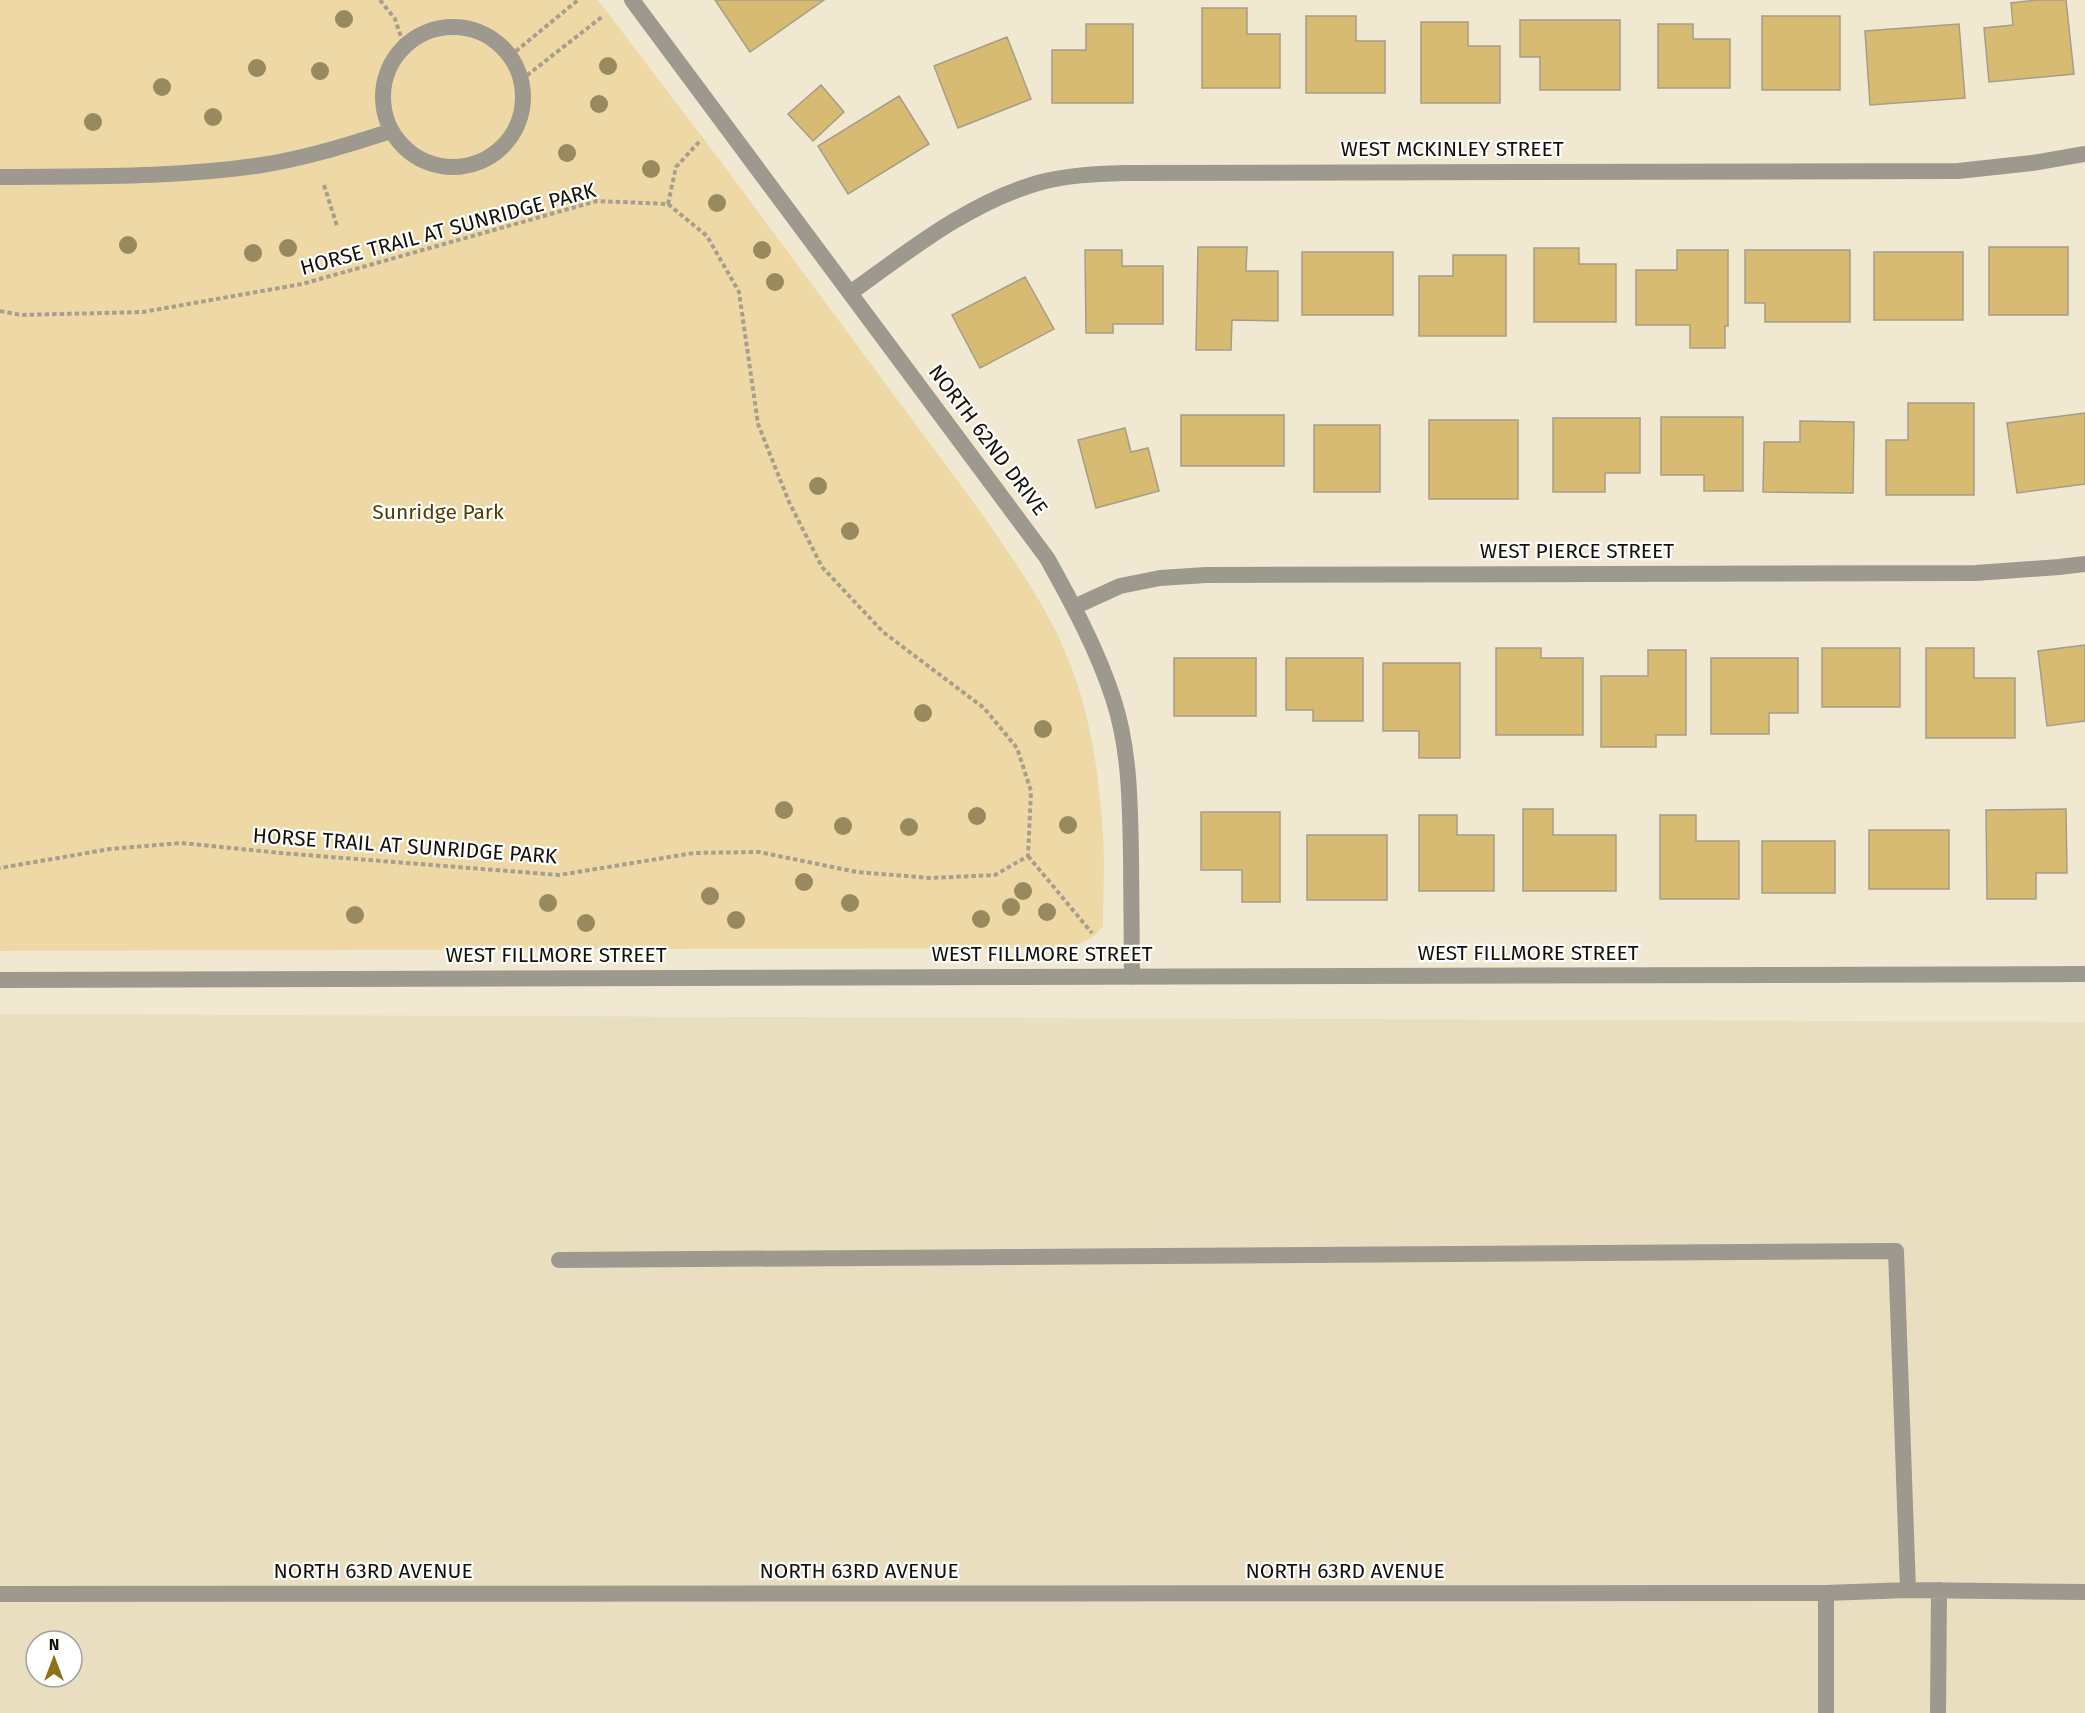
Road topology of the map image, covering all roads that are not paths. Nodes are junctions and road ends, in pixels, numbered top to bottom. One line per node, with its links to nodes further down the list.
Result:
1 (632, 0): 5 (street, NORTH 62ND DRIVE)
2 (390, 131): 2 (street); 4 (street)
3 (2085, 154): 5 (street, WEST MCKINLEY STREET)
4 (0, 177)
5 (850, 293): 7 (street, NORTH 62ND DRIVE)
6 (2085, 564): 7 (street, WEST PIERCE STREET)
7 (1074, 607): 9 (street, NORTH 62ND DRIVE)
8 (2085, 974): 9 (street, WEST FILLMORE STREET)
9 (1132, 976): 10 (street, WEST FILLMORE STREET)
10 (0, 980)
11 (559, 1260): 12 (street)
12 (1908, 1590): 13 (street, NORTH 63RD AVENUE); 15 (street, NORTH 63RD AVENUE)
13 (1939, 1590): 14 (street, NORTH 63RD AVENUE); 18 (street)
14 (2085, 1592)
15 (1826, 1593): 16 (street, NORTH 63RD AVENUE); 17 (street)
16 (0, 1594)
17 (1826, 1713)
18 (1938, 1713)

